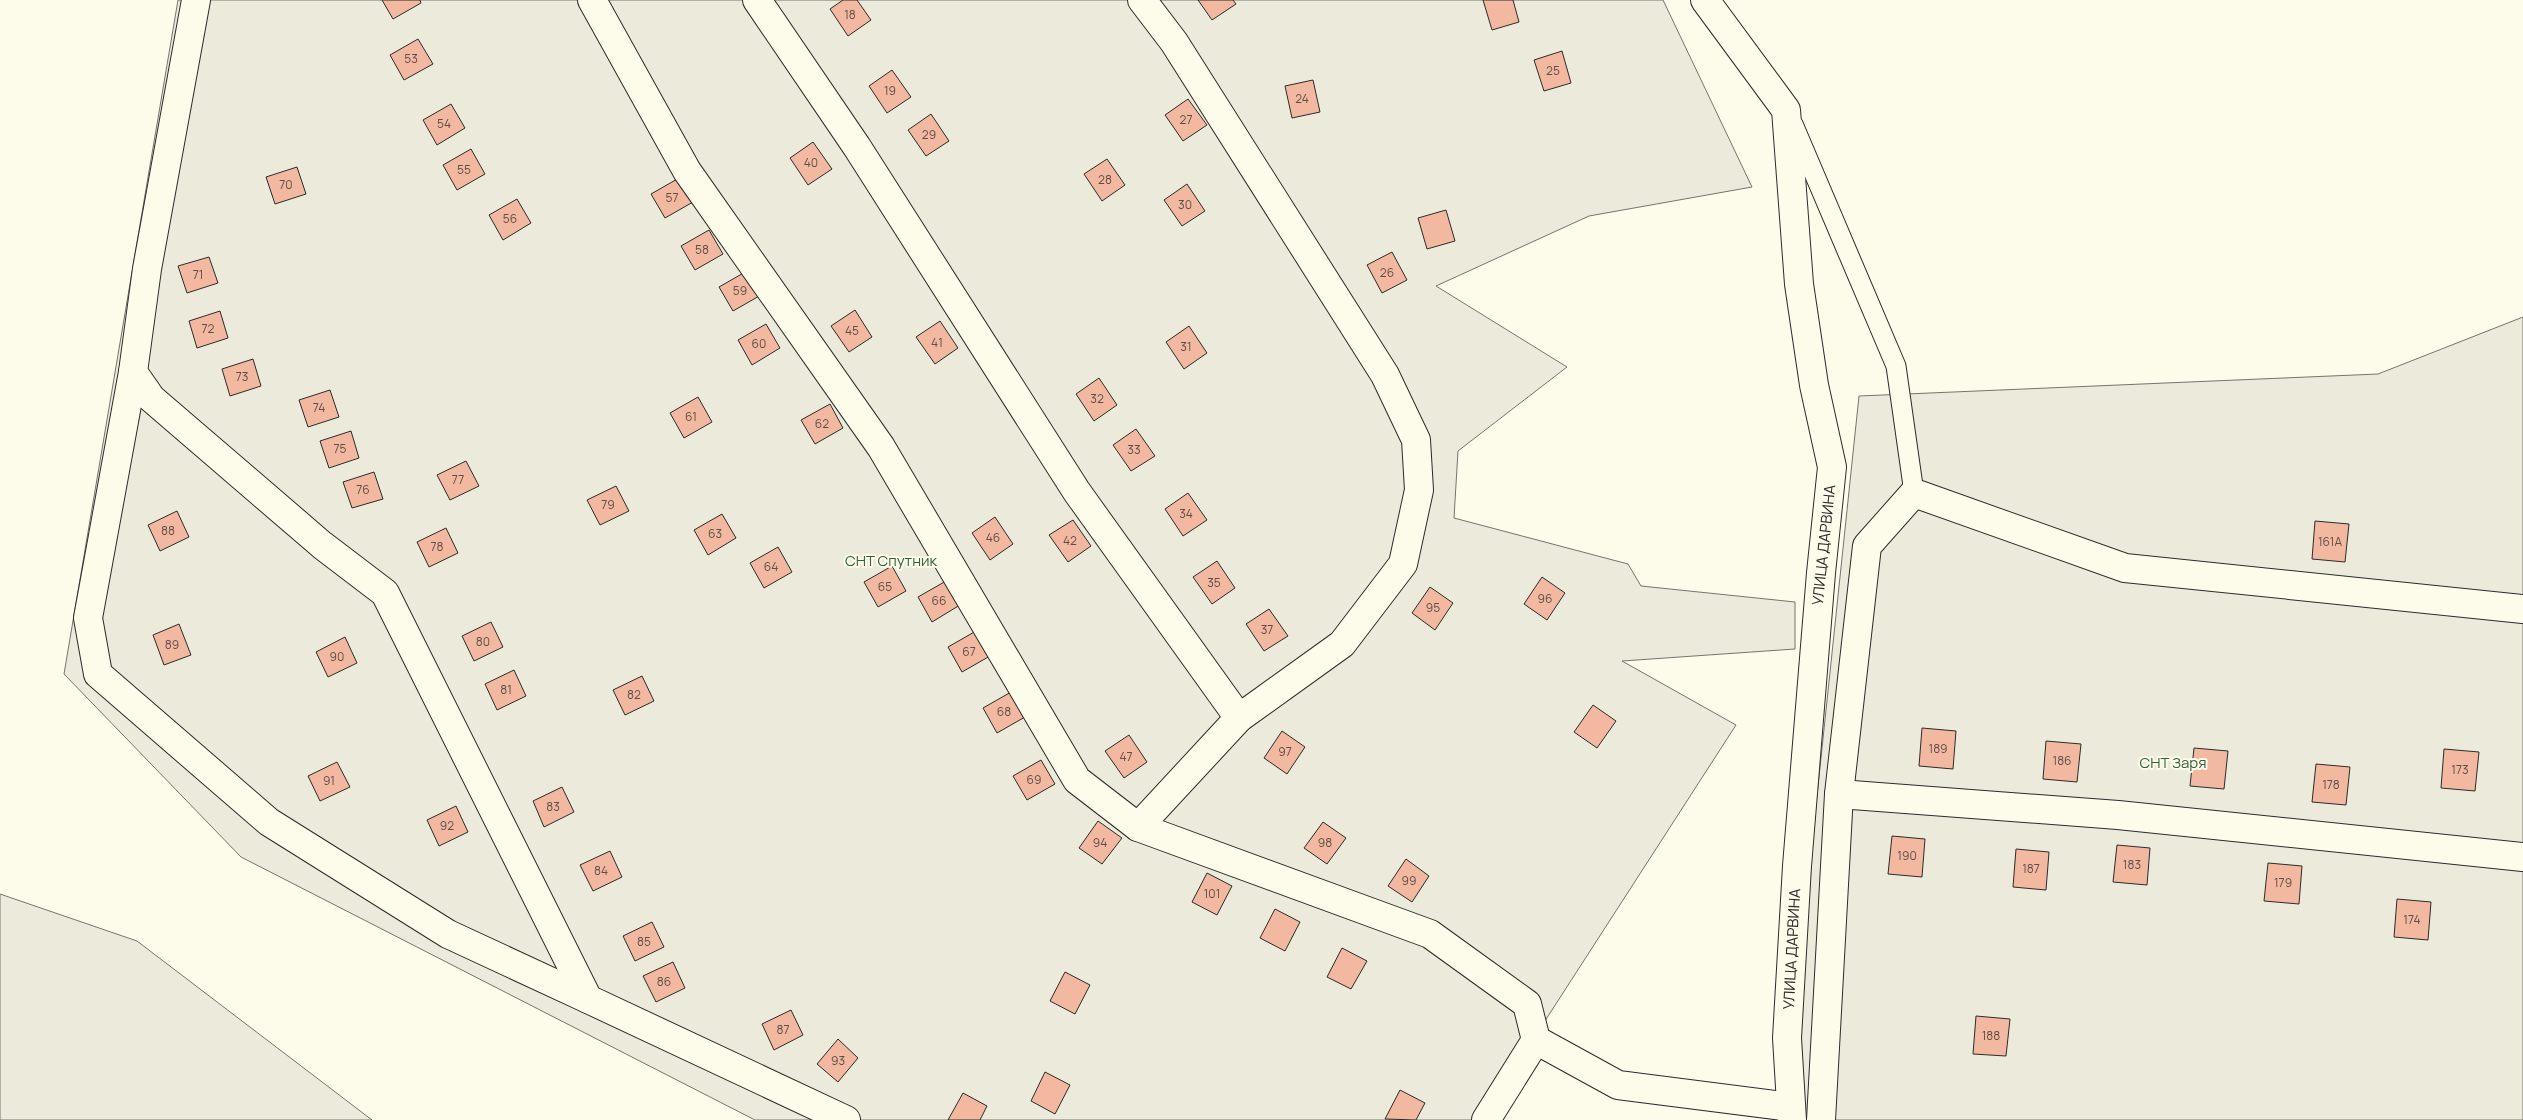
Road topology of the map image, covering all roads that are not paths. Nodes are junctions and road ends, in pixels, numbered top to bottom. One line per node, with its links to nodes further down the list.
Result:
1 (196, 0): 7 (street)
2 (592, 0): 12 (street)
3 (757, 0): 10 (street)
4 (1142, 0): 10 (street)
5 (1705, 0): 6 (street)
6 (1786, 110): 8 (lane); 16 (street, УЛИЦА ДАРВИНА)
7 (133, 372): 14 (street); 14 (street)
8 (1914, 493): 9 (street); 11 (street)
9 (2523, 609)
10 (1238, 718): 12 (street)
11 (1839, 794): 13 (street); 19 (street)
12 (1138, 827): 15 (street)
13 (2523, 857)
14 (588, 999): 17 (street)
15 (1536, 1040): 16 (street); 18 (street)
16 (1791, 1114)
17 (846, 1120)
18 (1486, 1120)
19 (1821, 1120)

